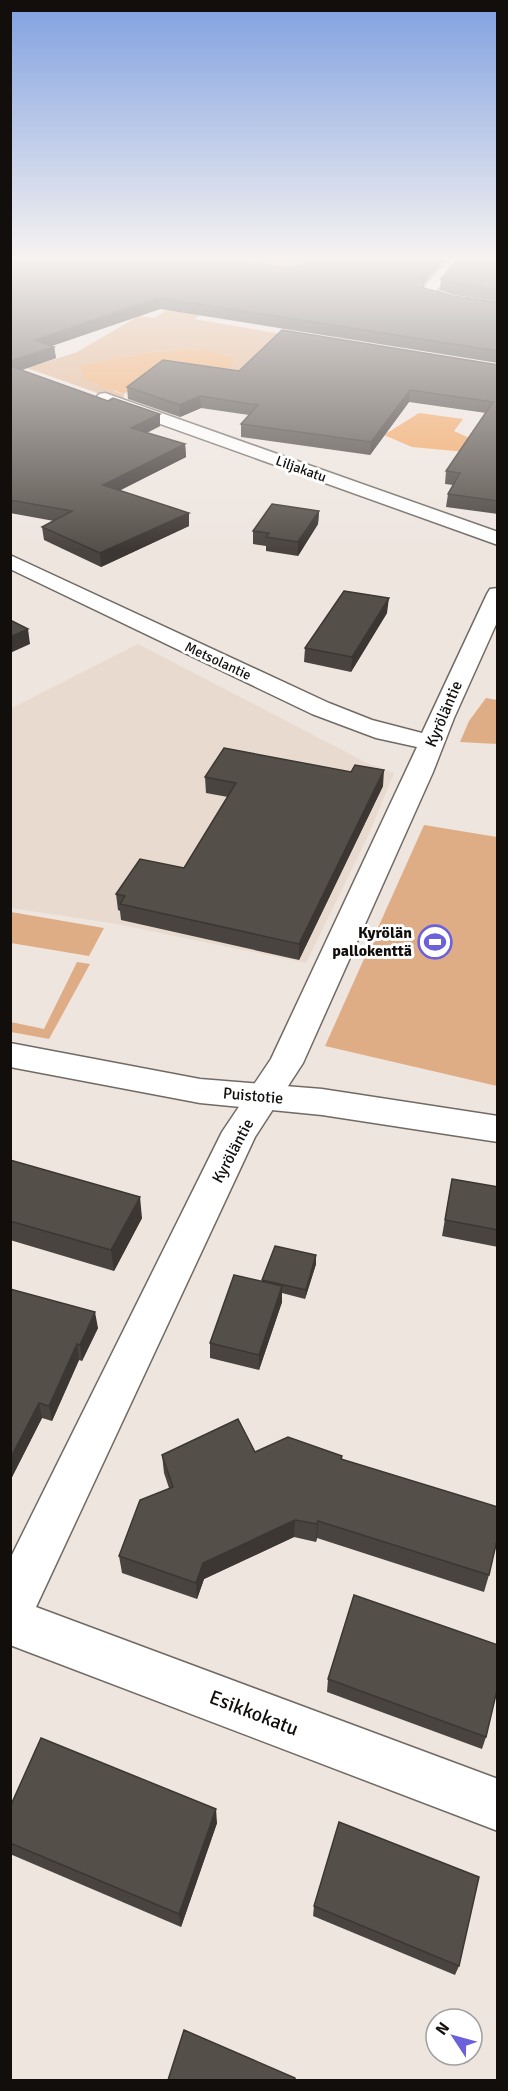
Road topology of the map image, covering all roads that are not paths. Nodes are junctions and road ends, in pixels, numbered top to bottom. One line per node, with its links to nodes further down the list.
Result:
1 (105, 398): 2 (street, Liljakatu)
2 (498, 539)
3 (10, 561): 5 (street, Metsolantie)
4 (498, 594): 5 (street, Kyröläntie)
5 (431, 742): 7 (street, Kyröläntie)
6 (10, 1055): 7 (street, Puistotie)
7 (264, 1098): 8 (street, Puistotie); 9 (street, Kyröläntie)
8 (498, 1129)
9 (10, 1610)
10 (10, 1622): 11 (street, Esikkokatu)
11 (498, 1805)

